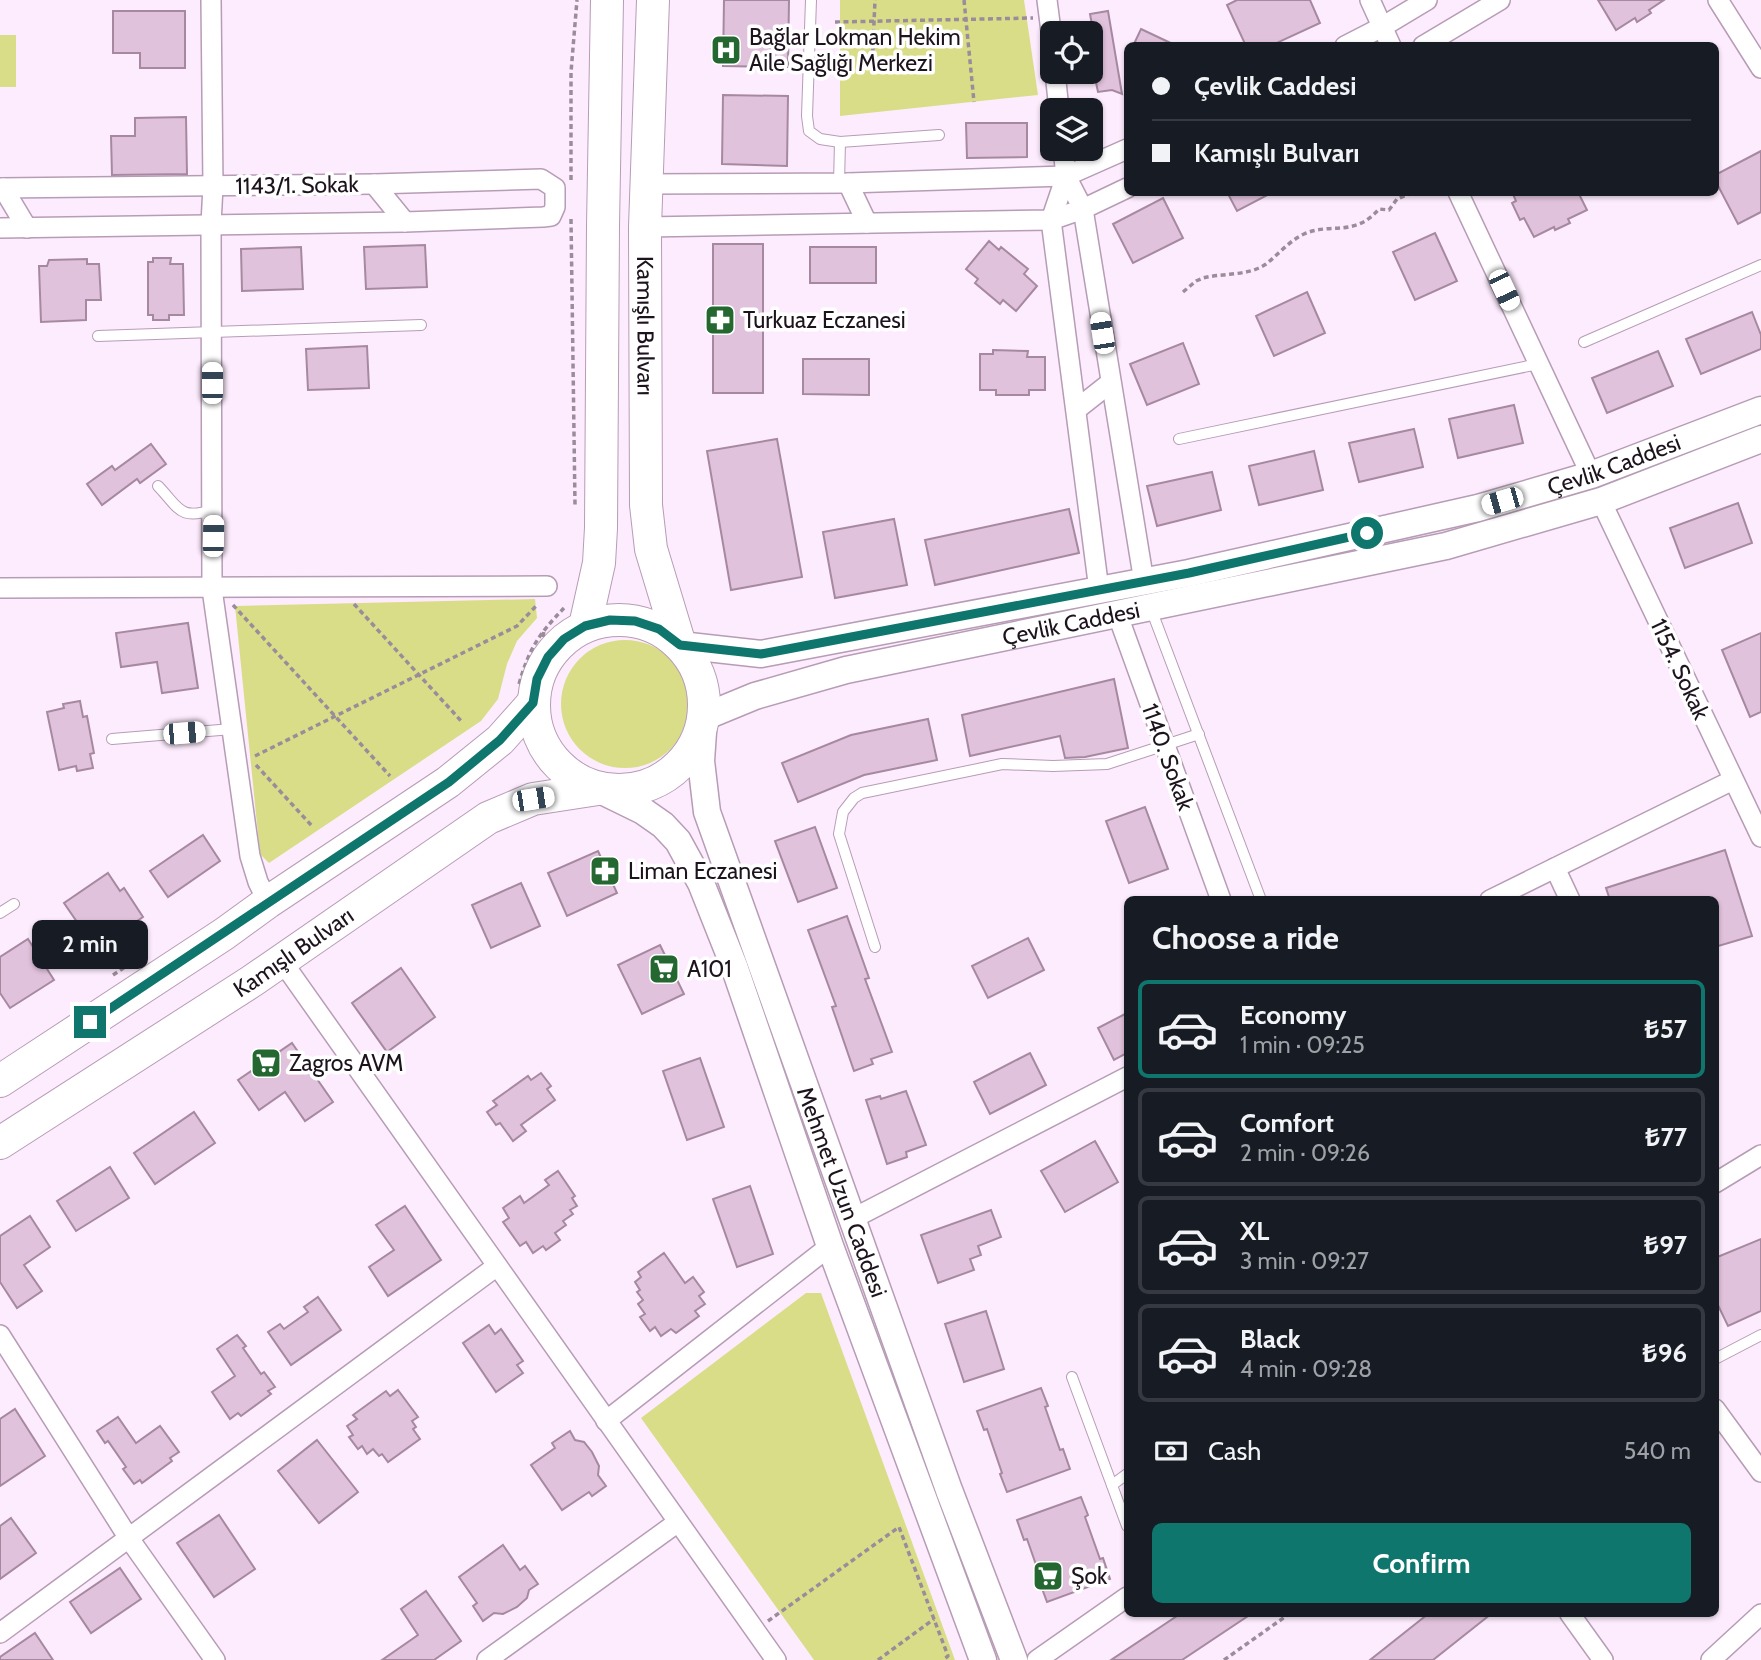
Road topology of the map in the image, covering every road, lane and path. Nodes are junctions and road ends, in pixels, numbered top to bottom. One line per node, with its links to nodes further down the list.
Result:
1 (211, 0): 30 (street)
2 (607, 0): 66 (highway, Kamışlı Bulvarı)
3 (653, 0): 29 (highway, Kamışlı Bulvarı)
4 (811, 0): 23 (lane)
5 (875, 0): 14 (path)
6 (964, 0): 12 (path)
7 (1370, 0): 15 (street)
8 (1427, 0): 15 (street)
9 (1500, 0): 18 (street)
10 (1718, 0): 20 (street)
11 (1048, 9): 12 (path)
12 (966, 19): 14 (path); 21 (path)
13 (835, 22): 14 (path)
14 (874, 22): 19 (path)
15 (1382, 27): 16 (street); 17 (street)
16 (1353, 42)
17 (1389, 42)
18 (1430, 42)
19 (872, 68)
20 (1761, 68)
21 (974, 102)
22 (939, 135): 23 (lane)
23 (840, 142): 27 (lane)
24 (1124, 150): 26 (street)
25 (1064, 161): 26 (street)
26 (1066, 176): 27 (street); 35 (street); 36 (street)
27 (844, 183): 29 (street); 38 (street)
28 (374, 184): 30 (street, 1143/1. Sokak); 37 (street); 37 (street, 1143/1. Sokak)
29 (647, 184): 40 (highway, Kamışlı Bulvarı)
30 (213, 186): 31 (street, 1143/1. Sokak); 39 (street)
31 (1, 188): 41 (street)
32 (1124, 189): 35 (street)
33 (1406, 196): 44 (path)
34 (1460, 196): 49 (street)
35 (1083, 209): 36 (street); 50 (street)
36 (1051, 220): 38 (street); 51 (street)
37 (405, 222): 39 (street)
38 (866, 223): 40 (street)
39 (211, 225): 41 (street); 46 (street)
40 (645, 226): 68 (highway, Kamışlı Bulvarı)
41 (27, 228): 42 (street)
42 (0, 229)
43 (1761, 265): 48 (lane)
44 (1184, 292)
45 (421, 326): 46 (lane)
46 (212, 332): 47 (lane); 58 (street)
47 (98, 336)
48 (1584, 342)
49 (1538, 364): 53 (lane); 55 (street)
50 (1110, 383): 51 (street); 64 (street)
51 (1077, 409): 63 (street)
52 (1761, 410): 55 (main road, Çevlik Caddesi)
53 (1179, 439)
54 (1761, 439): 57 (main road, Çevlik Caddesi)
55 (1591, 475): 64 (main road, Çevlik Caddesi)
56 (158, 486): 58 (lane)
57 (1601, 501): 64 (main road, Çevlik Caddesi); 79 (street, 1154. Sokak)
58 (213, 510): 62 (street)
59 (547, 586): 60 (street); 69 (path)
60 (338, 587): 62 (street); 69 (path)
61 (0, 588): 62 (street)
62 (212, 589): 71 (path); 74 (street)
63 (1099, 590): 64 (main road, Çevlik Caddesi); 68 (main road, Çevlik Caddesi)
64 (1148, 594): 65 (main road, Çevlik Caddesi); 75 (lane)
65 (1117, 613): 72 (main road, Çevlik Caddesi); 77 (street, 1140. Sokak)
66 (585, 626): 68 (highway); 70 (highway)
67 (544, 628): 70 (path)
68 (680, 645): 72 (highway)
69 (419, 675): 71 (path); 73 (path)
70 (535, 691): 80 (highway); 88 (highway)
71 (333, 716): 78 (path); 81 (path)
72 (704, 717): 80 (highway); 98 (main road, Mehmet Uzun Caddesi)
73 (463, 723)
74 (232, 729): 76 (lane); 88 (street)
75 (1199, 734): 77 (lane); 85 (lane)
76 (112, 739)
77 (1164, 747): 84 (street, 1140. Sokak); 91 (lane)
78 (390, 776)
79 (1732, 780): 82 (street, 1154. Sokak); 83 (street)
80 (598, 789): 92 (highway, Kamışlı Bulvarı); 99 (main road)
81 (312, 826)
82 (1761, 836)
83 (1555, 868): 86 (street); 87 (street)
84 (1220, 896)
85 (1260, 896)
86 (1498, 896)
87 (1568, 896)
88 (268, 902): 94 (highway)
89 (14, 904): 90 (lane)
90 (0, 913)
91 (875, 947)
92 (280, 961): 95 (highway, Kamışlı Bulvarı); 100 (street)
93 (1124, 1079): 98 (street)
94 (0, 1081)
95 (0, 1143)
96 (1761, 1155): 97 (street)
97 (1719, 1181)
98 (852, 1219): 128 (main road, Mehmet Uzun Caddesi)
99 (830, 1246): 106 (street); 127 (main road)
100 (497, 1266): 106 (street); 112 (street)
101 (0, 1335): 112 (street)
102 (1761, 1335): 103 (lane)
103 (1719, 1357)
104 (1072, 1377): 109 (lane)
105 (1719, 1414): 107 (street)
106 (606, 1421): 111 (street)
107 (1761, 1472)
108 (1124, 1476): 109 (lane)
109 (1112, 1485): 110 (lane)
110 (1124, 1518)
111 (678, 1522): 118 (street); 122 (street)
112 (128, 1537): 119 (street); 121 (street)
113 (1124, 1599): 129 (street)
114 (1761, 1614): 132 (street)
115 (1285, 1617): 130 (path)
116 (1572, 1617): 131 (street)
117 (934, 1619): 118 (path); 120 (path); 126 (path)
118 (755, 1630): 123 (street)
119 (0, 1633)
120 (886, 1655): 124 (path); 125 (path)
121 (215, 1660)
122 (487, 1660)
123 (776, 1660)
124 (878, 1660)
125 (890, 1660)
126 (943, 1660)
127 (983, 1660)
128 (1013, 1660)
129 (1037, 1660)
130 (1224, 1660)
131 (1603, 1660)
132 (1711, 1660)

